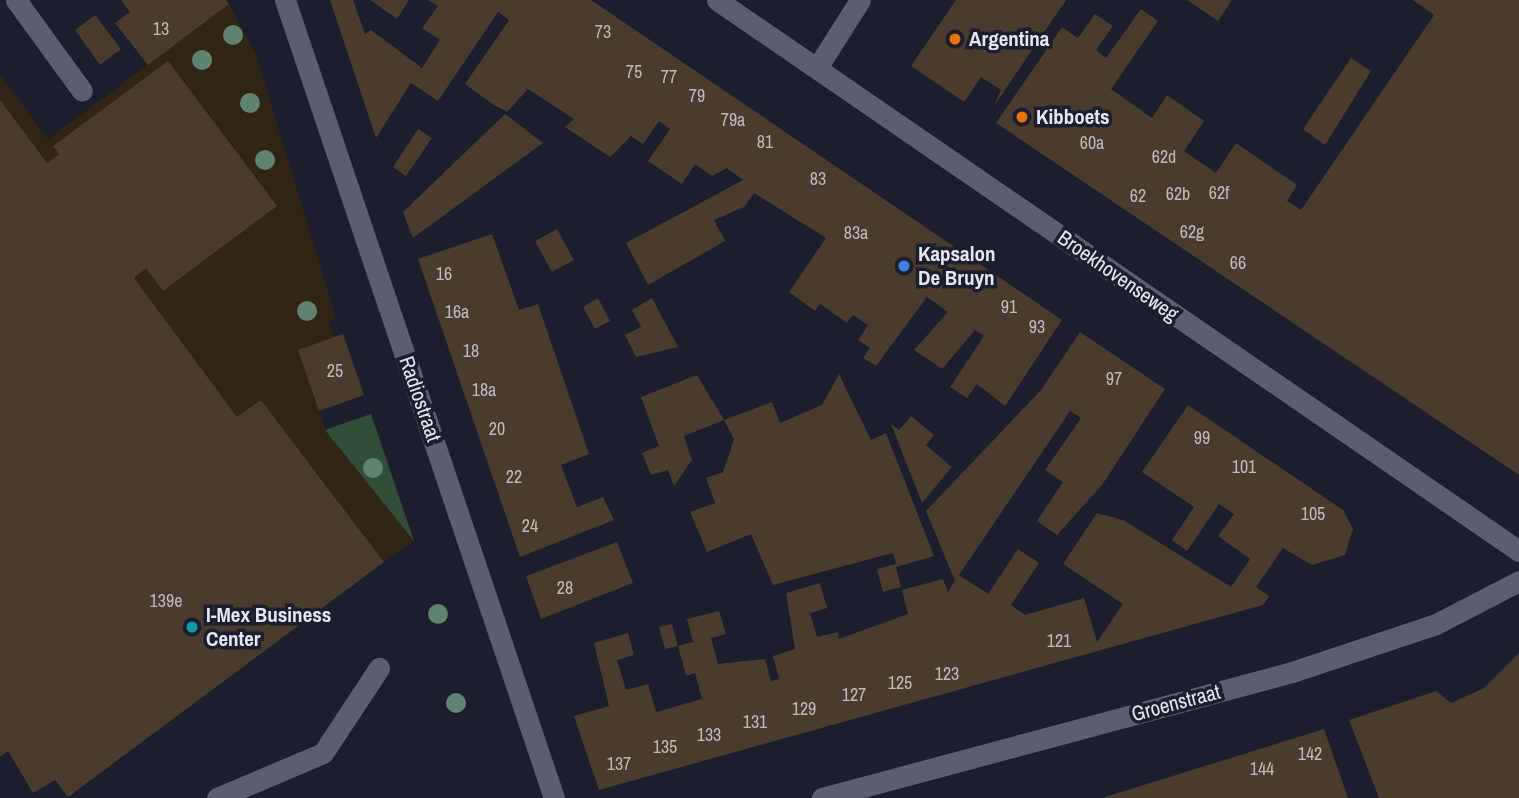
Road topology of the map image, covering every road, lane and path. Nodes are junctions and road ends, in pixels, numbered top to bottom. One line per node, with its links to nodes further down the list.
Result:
1 (16, 0): 6 (street)
2 (285, 0): 11 (street, Radiostraat)
3 (717, 0): 5 (street, Broekhovenseweg)
4 (860, 0): 5 (street)
5 (817, 68): 7 (street, Broekhovenseweg)
6 (82, 91)
7 (1519, 551)
8 (1519, 581): 12 (street, Groenstraat)
9 (379, 668): 10 (street)
10 (217, 798)
11 (555, 798)
12 (822, 798)

